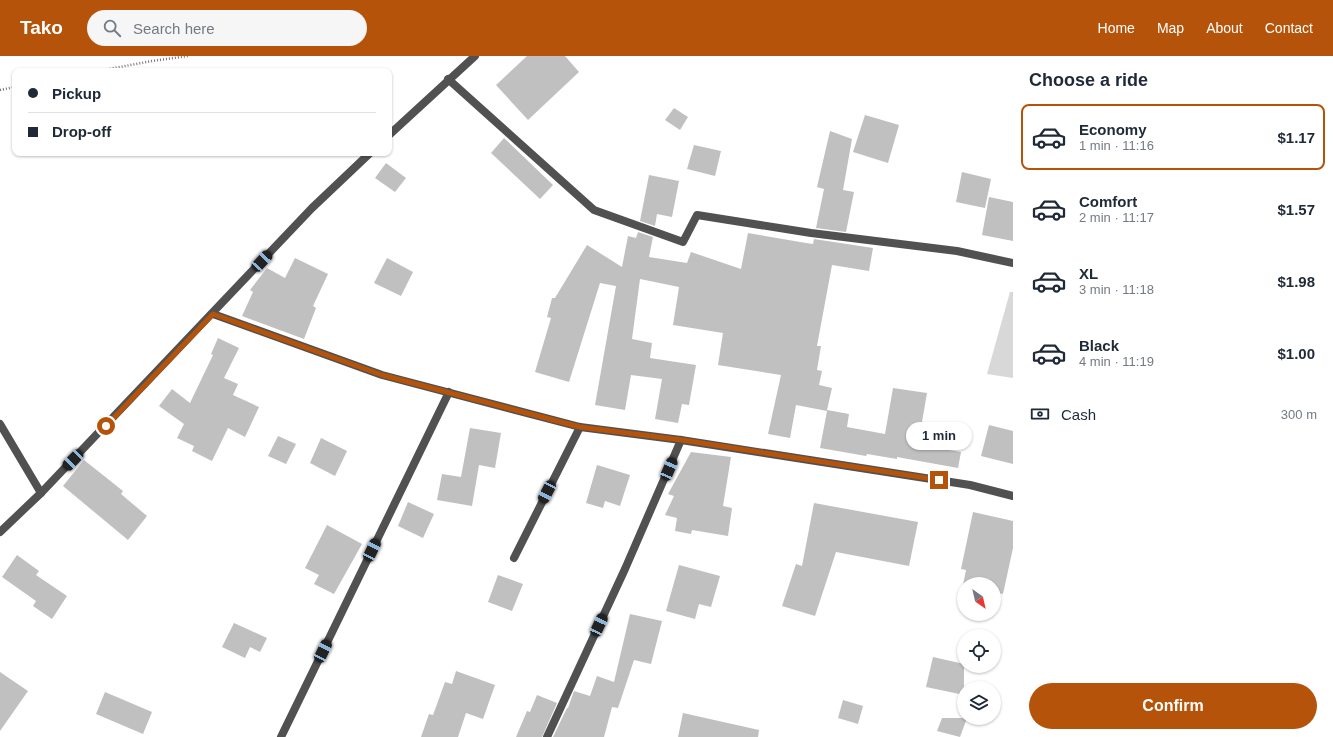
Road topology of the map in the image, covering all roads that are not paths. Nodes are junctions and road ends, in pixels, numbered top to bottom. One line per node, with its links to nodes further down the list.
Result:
1 (475, 56): 2 (street)
2 (448, 79): 3 (street); 5 (street)
3 (392, 132)
4 (367, 156): 6 (street)
5 (1013, 264)
6 (213, 314): 7 (street); 11 (street)
7 (449, 392): 9 (street); 15 (street)
8 (0, 424): 11 (street)
9 (580, 427): 10 (street); 14 (street)
10 (682, 440): 12 (street); 16 (street)
11 (41, 493): 13 (street)
12 (1013, 496)
13 (0, 532)
14 (514, 558)
15 (281, 737)
16 (547, 737)

